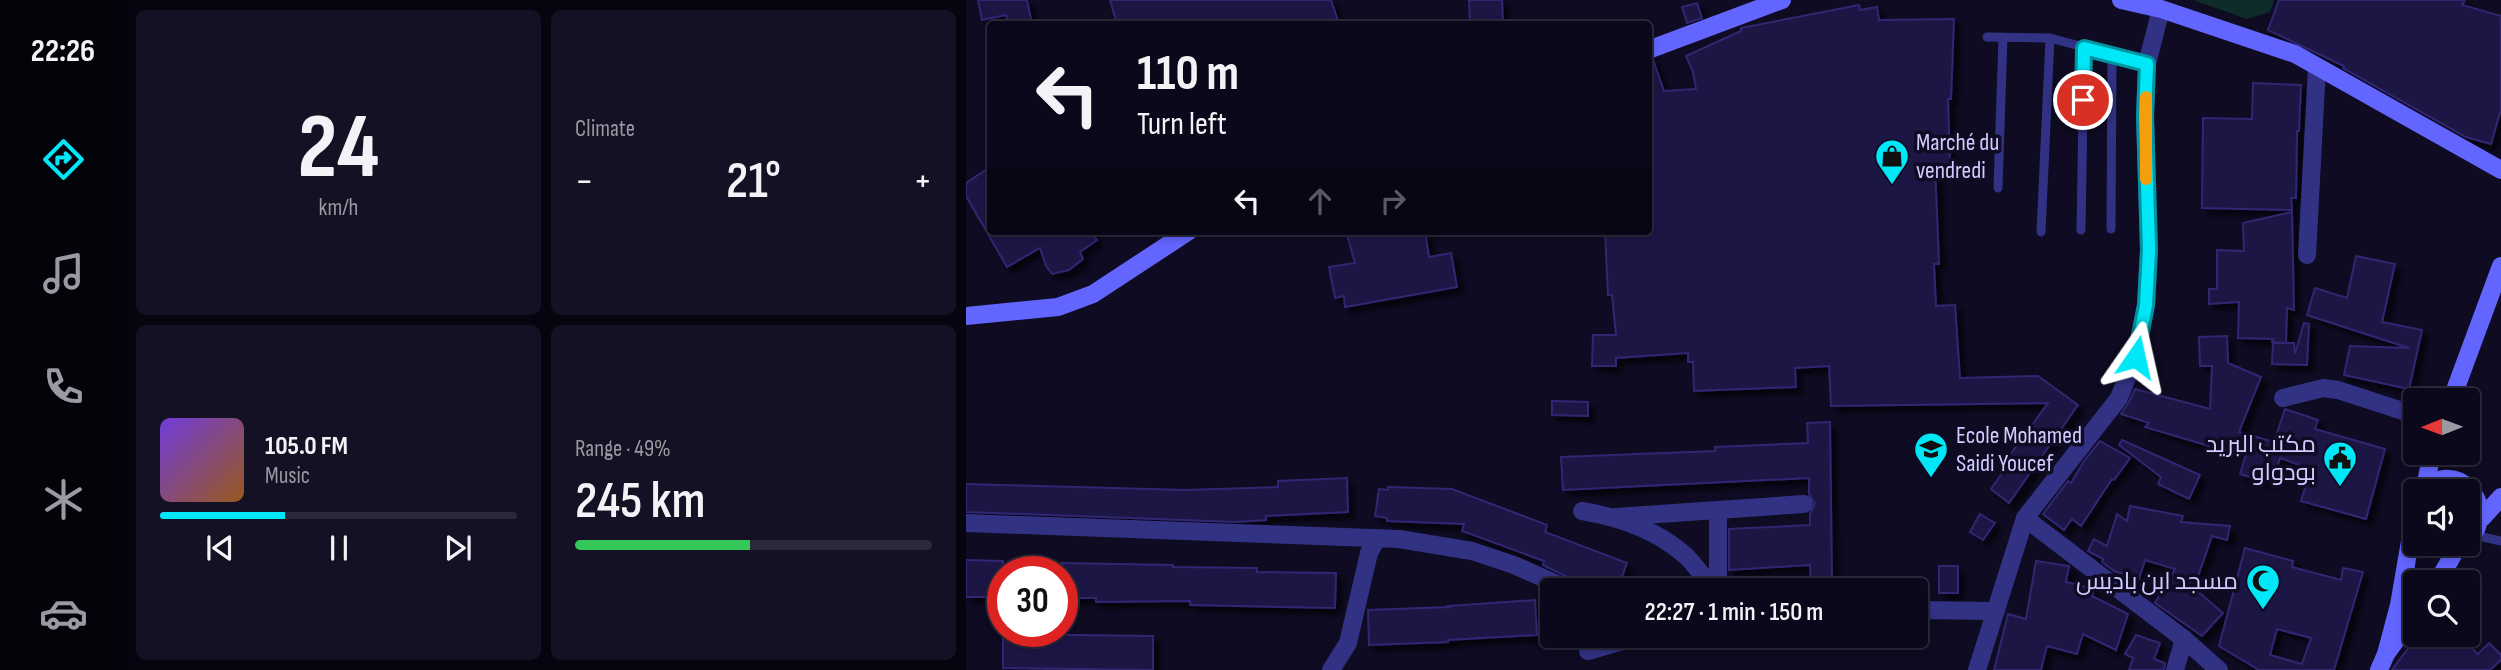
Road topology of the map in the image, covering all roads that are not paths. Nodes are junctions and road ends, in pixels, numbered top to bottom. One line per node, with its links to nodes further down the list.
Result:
1 (1782, 0): 8 (main road)
2 (2122, 0): 3 (main road)
3 (2161, 9): 10 (street); 11 (main road)
4 (1987, 37): 5 (lane)
5 (2003, 37): 6 (lane); 13 (lane)
6 (2050, 38): 7 (lane); 16 (lane)
7 (2084, 48): 9 (lane); 15 (lane)
8 (1652, 49)
9 (2112, 55): 10 (lane); 14 (lane)
10 (2147, 64): 34 (street)
11 (2317, 66): 12 (main road); 18 (street)
12 (2501, 170)
13 (1998, 188)
14 (2110, 229)
15 (2081, 230)
16 (2041, 232)
17 (1183, 235): 20 (main road)
18 (2307, 255)
19 (2501, 266): 21 (main road)
20 (966, 316)
21 (2456, 388)
22 (2283, 398): 23 (street)
23 (2403, 411)
24 (2446, 466): 25 (main road)
25 (2450, 479)
26 (2501, 487): 27 (main road)
27 (2480, 491)
28 (2501, 497): 35 (main road)
29 (1804, 504): 31 (street)
30 (2480, 504): 35 (main road)
31 (1718, 510): 33 (street); 44 (street)
32 (1582, 511): 33 (street)
33 (1615, 517): 43 (street)
34 (2025, 518): 46 (street); 48 (street)
35 (2482, 518): 36 (main road)
36 (2480, 521)
37 (966, 523): 38 (street)
38 (1376, 540): 42 (street); 52 (street)
39 (2480, 541): 40 (lane)
40 (2501, 541)
41 (2408, 556): 51 (main road)
42 (1543, 578)
43 (1705, 578)
44 (1716, 578)
45 (1928, 610): 46 (street)
46 (1996, 611): 53 (street)
47 (2403, 632): 51 (main road)
48 (2184, 639): 54 (street); 55 (street)
49 (1598, 648): 50 (street)
50 (1588, 651)
51 (2383, 662)
52 (1331, 670)
53 (1977, 670)
54 (2175, 670)
55 (2219, 670)

